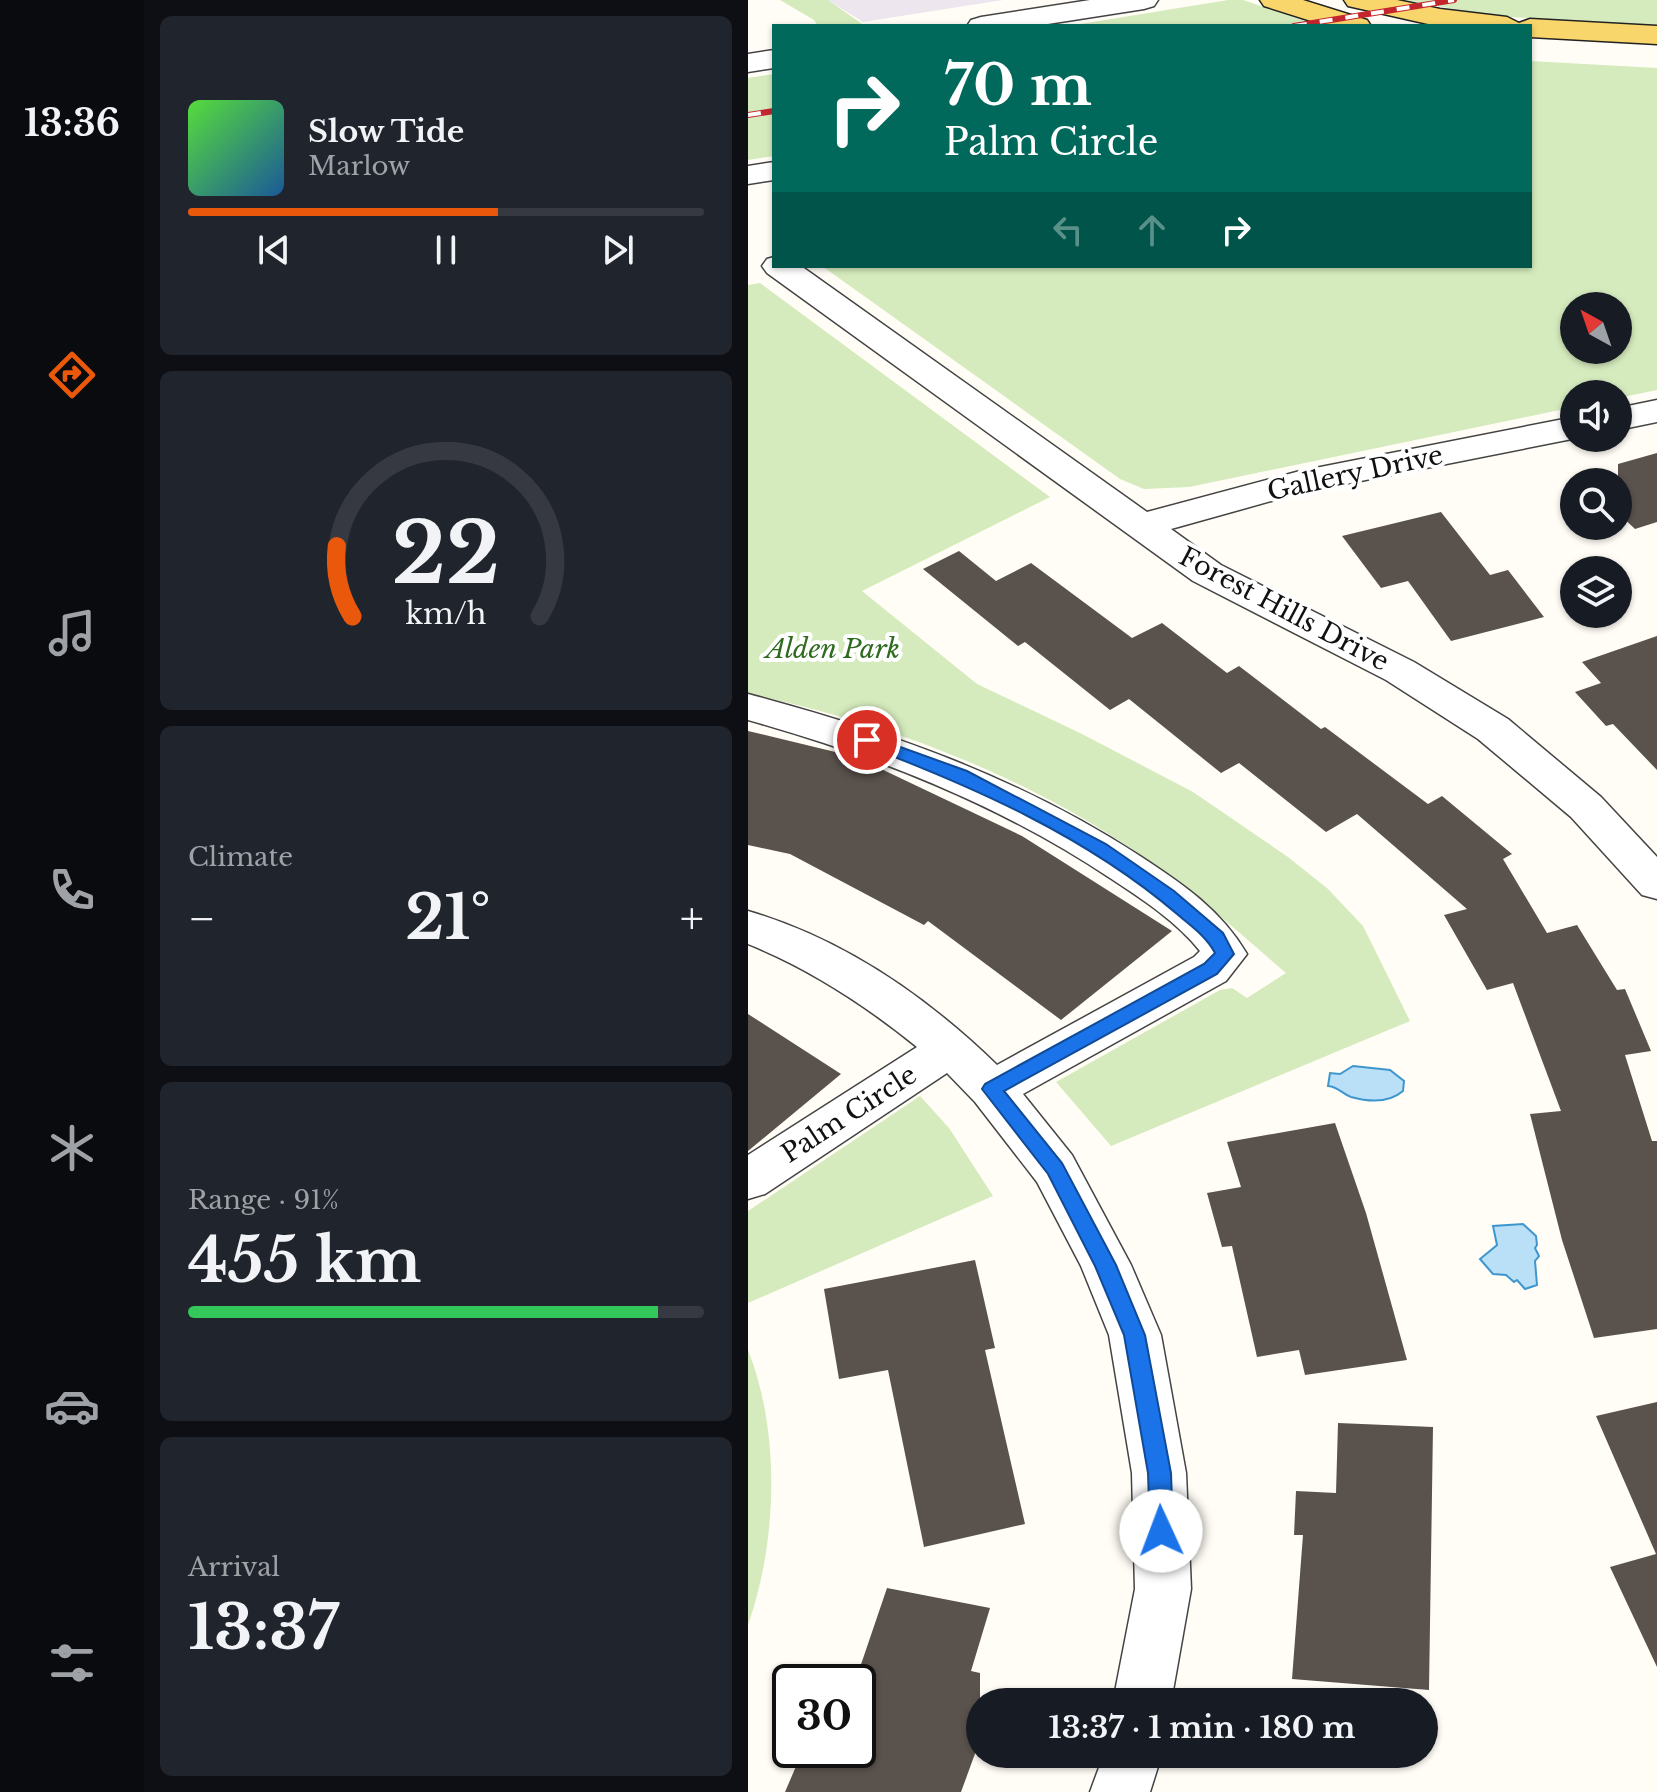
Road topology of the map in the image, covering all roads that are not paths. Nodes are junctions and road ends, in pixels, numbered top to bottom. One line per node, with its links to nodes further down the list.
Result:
1 (1144, 0): 5 (street)
2 (1274, 0): 3 (main road)
3 (1365, 8): 4 (main road)
4 (1438, 22): 6 (main road)
5 (994, 24)
6 (1472, 24)
7 (1532, 28): 8 (main road)
8 (1657, 35)
9 (1532, 51): 10 (main road)
10 (1657, 58)
11 (772, 59): 12 (street)
12 (748, 63)
13 (772, 171): 14 (street)
14 (748, 175)
15 (782, 268): 19 (street, Forest Hills Drive)
16 (1657, 411): 17 (street)
17 (1632, 416)
18 (1560, 431): 19 (street, Gallery Drive)
19 (1139, 527): 21 (street, Forest Hills Drive)
20 (748, 707): 24 (street)
21 (1657, 884)
22 (748, 927): 23 (street, Palm Circle)
23 (950, 1048): 24 (street, Palm Circle); 25 (street, Palm Circle)
24 (992, 1089): 26 (street, Palm Circle)
25 (748, 1180)
26 (1145, 1688)
27 (1128, 1768): 28 (street)
28 (1120, 1792)

